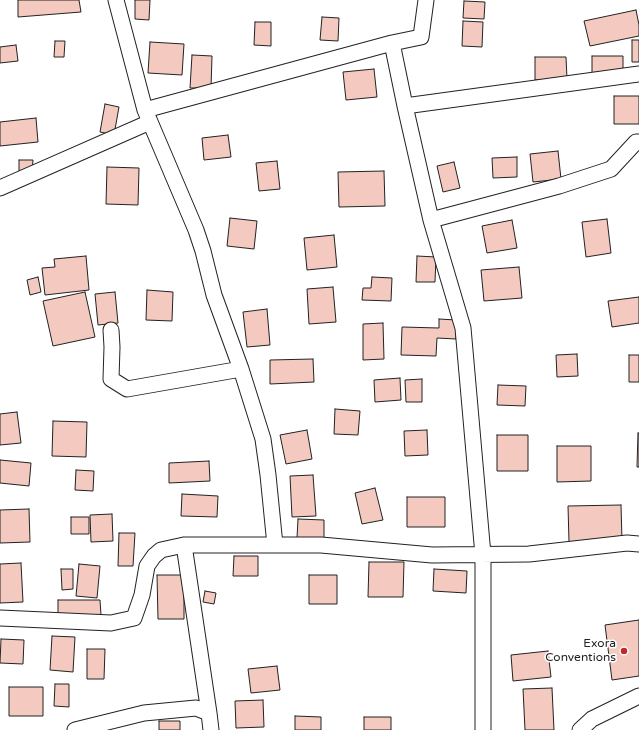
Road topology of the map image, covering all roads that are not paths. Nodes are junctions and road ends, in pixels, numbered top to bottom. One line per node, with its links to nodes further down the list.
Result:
1 (116, 0): 6 (street)
2 (426, 0): 3 (street)
3 (392, 43): 5 (street); 6 (street)
4 (639, 74): 5 (street)
5 (405, 106): 9 (street)
6 (148, 116): 8 (street); 11 (street)
7 (639, 142): 9 (street)
8 (0, 188)
9 (431, 220): 15 (street)
10 (111, 330): 11 (street)
11 (240, 369): 14 (street)
12 (639, 544): 15 (street)
13 (184, 545): 14 (street); 16 (street); 18 (street)
14 (275, 545): 15 (street)
15 (483, 555): 21 (street)
16 (0, 618)
17 (639, 696): 22 (street)
18 (209, 712): 19 (street); 20 (street)
19 (75, 730)
20 (211, 730)
21 (483, 730)
22 (580, 730)

